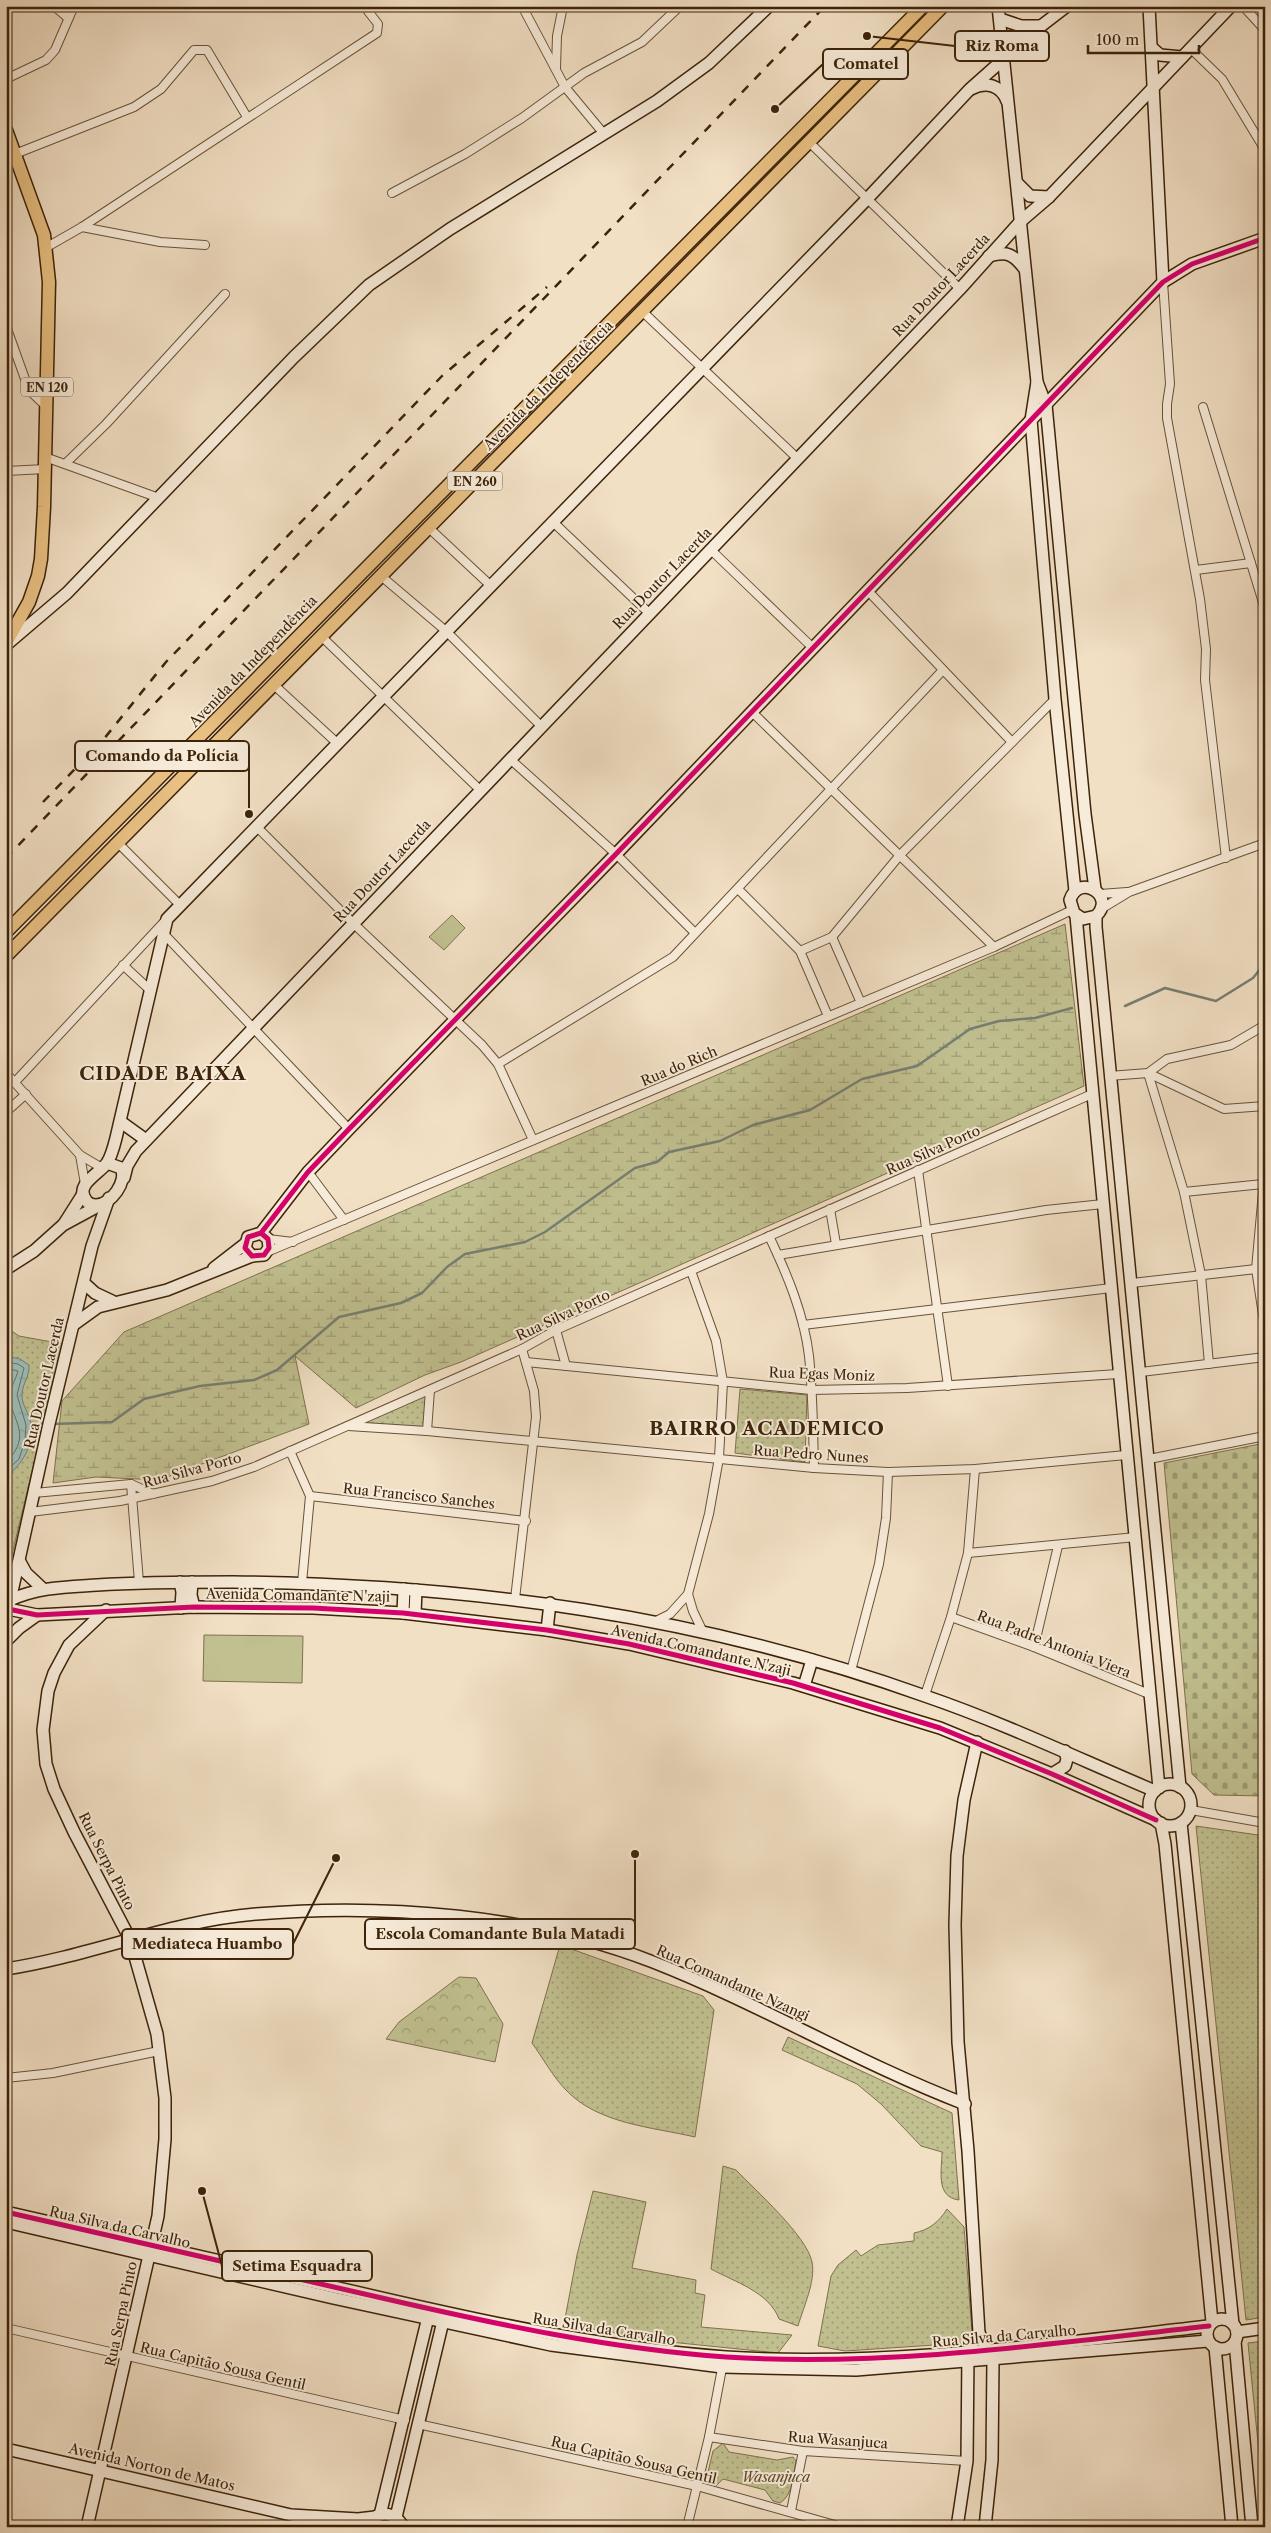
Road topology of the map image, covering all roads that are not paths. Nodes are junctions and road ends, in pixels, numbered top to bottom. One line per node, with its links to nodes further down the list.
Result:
1 (54, 6): 15 (street)
2 (74, 6): 15 (street)
3 (364, 6): 32 (street)
4 (522, 6): 24 (street)
5 (564, 6): 24 (street)
6 (680, 6): 27 (street)
7 (770, 6): 35 (street)
8 (923, 6): 23 (main road, Avenida da Independência / EN 260)
9 (943, 6): 25 (main road, Avenida da Independência / EN 260)
10 (998, 6): 16 (street)
11 (1067, 6): 17 (street)
12 (1150, 6): 19 (street)
13 (1231, 6): 20 (street, Rua Doutor Lacerda)
14 (1243, 6): 18 (street)
15 (68, 18): 26 (street)
16 (1000, 19): 17 (street); 22 (street)
17 (1040, 26): 22 (street)
18 (1265, 30)
19 (1152, 48): 21 (street); 28 (street)
20 (1190, 48): 21 (street, Rua Doutor Lacerda); 37 (street)
21 (1182, 57): 28 (street, Rua Doutor Lacerda)
22 (1004, 58): 29 (street); 30 (street)
23 (863, 66): 25 (main road); 40 (main road, Avenida da Independência / EN 260)
24 (556, 70): 27 (street)
25 (873, 76): 36 (main road, Avenida da Independência / EN 260)
26 (6, 79)
27 (564, 87): 35 (street); 41 (street)
28 (1154, 87): 31 (street, Rua Doutor Lacerda); 33 (street)
29 (970, 89): 30 (street); 43 (street)
30 (1010, 107): 39 (street)
31 (1130, 111): 33 (street); 42 (street, Rua Doutor Lacerda)
32 (247, 117): 38 (street); 46 (street)
33 (1156, 122): 54 (street)
34 (6, 130): 38 (main road, EN 120)
35 (604, 134): 73 (street)
36 (809, 142): 43 (street); 44 (main road, Avenida da Independência / EN 260)
37 (1265, 150)
38 (15, 154): 49 (main road, EN 120)
39 (1016, 182): 42 (street); 45 (street)
40 (742, 189): 44 (main road); 50 (main road, Avenida da Independência / EN 260)
41 (392, 193)
42 (1048, 197): 45 (street, Rua Doutor Lacerda)
43 (867, 199): 55 (street); 61 (street)
44 (752, 200): 52 (main road, Avenida da Independência / EN 260)
45 (1021, 221): 51 (street, Rua Doutor Lacerda); 53 (street)
46 (82, 227): 48 (street); 49 (street)
47 (1265, 238): 54 (street)
48 (205, 244)
49 (47, 247): 64 (main road, EN 120)
50 (684, 248): 52 (main road); 59 (main road, Avenida da Independência / EN 260)
51 (989, 256): 53 (street); 55 (street, Rua Doutor Lacerda)
52 (695, 258): 57 (main road, Avenida da Independência / EN 260)
53 (1024, 268): 62 (street)
54 (1163, 282): 63 (street); 78 (street)
55 (960, 289): 67 (street, Rua Doutor Lacerda)
56 (225, 294): 70 (street)
57 (643, 312): 60 (main road, Avenida da Independência / EN 260); 61 (street)
58 (6, 326): 64 (street)
59 (578, 353): 60 (main road); 68 (main road, Avenida da Independência / EN 260)
60 (590, 364): 72 (main road, Avenida da Independência / EN 260)
61 (701, 368): 67 (street); 74 (street)
62 (1037, 382): 63 (street); 66 (street)
63 (1046, 404): 66 (street); 111 (street)
64 (47, 407): 69 (main road, EN 120)
65 (1203, 407): 77 (street)
66 (1032, 420): 81 (street); 93 (street)
67 (797, 458): 76 (street, Rua Doutor Lacerda)
68 (470, 462): 72 (main road); 82 (main road, Avenida da Independência / EN 260)
69 (45, 463): 70 (street); 71 (street); 88 (main road, EN 120)
70 (66, 463): 73 (street)
71 (6, 471)
72 (483, 473): 75 (main road, Avenida da Independência / EN 260)
73 (159, 498): 88 (street)
74 (552, 521): 80 (street); 85 (street)
75 (428, 528): 79 (main road, Avenida da Independência / EN 260); 80 (street)
76 (710, 549): 85 (street, Rua Doutor Lacerda); 89 (street)
77 (1251, 563): 78 (street); 84 (street)
78 (1196, 570): 108 (street)
79 (381, 576): 83 (main road, Avenida da Independência / EN 260); 86 (street)
80 (490, 585): 86 (street)
81 (868, 591): 89 (street); 90 (street)
82 (339, 594): 83 (main road); 98 (main road, Avenida da Independência / EN 260)
83 (351, 605): 87 (main road, Avenida da Independência / EN 260)
84 (1265, 609)
85 (649, 613): 95 (street, Rua Doutor Lacerda)
86 (446, 631): 92 (street); 95 (street)
87 (321, 636): 91 (main road, Avenida da Independência / EN 260); 92 (street)
88 (6, 644)
89 (813, 648): 94 (street)
90 (943, 670): 96 (street); 101 (street)
91 (273, 684): 97 (street); 100 (main road, Avenida da Independência / EN 260)
92 (383, 695): 97 (street); 102 (street)
93 (1055, 699): 96 (street); 110 (street)
94 (752, 712): 101 (street); 106 (street)
95 (542, 726): 99 (street, Rua Doutor Lacerda)
96 (1012, 742): 107 (street)
97 (337, 743): 103 (street)
98 (180, 758): 100 (main road); 117 (main road, Avenida da Independência / EN 260)
99 (510, 759): 102 (street, Rua Doutor Lacerda); 106 (street)
100 (191, 767): 104 (main road, Avenida da Independência / EN 260)
101 (832, 789): 107 (street); 109 (street)
102 (480, 790): 118 (street, Rua Doutor Lacerda)
103 (256, 826): 113 (street); 118 (street)
104 (118, 843): 113 (street); 120 (main road, Avenida da Independência / EN 260)
105 (1265, 843): 108 (street)
106 (616, 854): 121 (street); 132 (street)
107 (900, 855): 123 (street); 125 (street)
108 (1226, 858): 112 (street)
109 (738, 889): 121 (street); 126 (street)
110 (1075, 891): 111 (street); 114 (street)
111 (1098, 891): 112 (street); 115 (street)
112 (1129, 892): 115 (street)
113 (180, 905): 116 (street)
114 (1074, 913): 115 (street); 125 (street, Rua do Rich); 141 (street)
115 (1099, 913): 138 (street)
116 (167, 919): 122 (street); 128 (street)
117 (19, 920): 119 (main road, Avenida da Independência / EN 260); 120 (main road)
118 (354, 924): 132 (street); 134 (street, Rua Doutor Lacerda)
119 (7, 931): 124 (main road)
120 (31, 931): 124 (main road, Avenida da Independência / EN 260)
121 (695, 933): 135 (street)
122 (164, 934): 129 (street); 134 (street)
123 (832, 937): 126 (street); 130 (street)
124 (21, 942): 127 (main road, Avenida da Independência / EN 260)
125 (994, 947): 130 (street, Rua do Rich)
126 (800, 951): 131 (street)
127 (6, 956)
128 (123, 965): 129 (street); 139 (street)
129 (151, 991): 144 (street)
130 (861, 1002): 131 (street, Rua do Rich)
131 (828, 1016): 147 (street, Rua do Rich)
132 (454, 1019): 135 (street); 145 (street)
133 (1265, 1025): 137 (street)
134 (253, 1030): 145 (street); 146 (street, Rua Doutor Lacerda)
135 (498, 1064): 147 (street)
136 (6, 1073): 139 (street)
137 (1148, 1073): 138 (street); 142 (street); 155 (street)
138 (1109, 1076): 178 (street)
139 (14, 1082): 140 (street)
140 (26, 1094): 143 (street); 148 (street)
141 (1092, 1094): 150 (street, Rua Silva Porto); 158 (street)
142 (1265, 1106)
143 (6, 1112)
144 (121, 1122): 146 (street); 149 (street)
145 (349, 1129): 152 (street)
146 (146, 1140): 153 (street, Rua Doutor Lacerda)
147 (533, 1140): 160 (street, Rua do Rich)
148 (80, 1155): 149 (street); 156 (street)
149 (104, 1166): 153 (street); 156 (street)
150 (918, 1170): 159 (street, Rua Silva Porto); 162 (street)
151 (1265, 1170): 154 (street)
152 (308, 1172): 160 (street); 163 (street)
153 (124, 1178): 157 (street, Rua Doutor Lacerda)
154 (1263, 1184): 155 (street); 173 (street)
155 (1184, 1192): 175 (street)
156 (86, 1198): 157 (street); 161 (street); 161 (street); 168 (street, Rua Doutor Lacerda)
157 (105, 1201): 168 (street, Rua Doutor Lacerda)
158 (1103, 1204): 162 (street); 179 (street)
159 (830, 1209): 164 (street, Rua Silva Porto); 167 (street)
160 (344, 1220): 165 (street, Rua do Rich)
161 (63, 1225): 172 (street)
162 (926, 1230): 167 (street); 182 (street)
163 (264, 1236): 165 (street); 166 (street); 169 (street)
164 (769, 1236): 170 (street); 174 (street, Rua Silva Porto)
165 (295, 1242): 169 (street, Rua do Rich)
166 (245, 1244): 171 (street); 176 (street)
167 (836, 1244): 170 (street)
168 (92, 1246): 177 (street, Rua Doutor Lacerda)
169 (267, 1252): 171 (street)
170 (778, 1255): 184 (street)
171 (252, 1256): 176 (street)
172 (6, 1269)
173 (1256, 1269): 175 (street); 181 (street)
174 (691, 1270): 186 (street, Rua Silva Porto); 194 (street)
175 (1201, 1275): 178 (street); 190 (street)
176 (203, 1277): 180 (street)
177 (84, 1283): 180 (street); 183 (street, Rua Doutor Lacerda)
178 (1132, 1283): 192 (street)
179 (1112, 1288): 182 (street); 193 (street)
180 (112, 1301): 183 (street)
181 (1263, 1305): 185 (street)
182 (938, 1308): 184 (street); 195 (street)
183 (73, 1325): 210 (street, Rua Doutor Lacerda)
184 (803, 1325): 197 (street)
185 (1265, 1328)
186 (556, 1330): 187 (street, Rua Silva Porto); 191 (street)
187 (522, 1349): 189 (street); 196 (street, Rua Silva Porto)
188 (1265, 1357): 190 (street)
189 (526, 1362): 191 (street, Rua Egas Moniz); 201 (street)
190 (1209, 1364): 192 (street)
191 (566, 1366): 194 (street, Rua Egas Moniz)
192 (1141, 1372): 205 (street)
193 (1118, 1374): 195 (street, Rua Egas Moniz); 203 (street)
194 (723, 1382): 197 (street, Rua Egas Moniz); 204 (street)
195 (948, 1386): 197 (street, Rua Egas Moniz)
196 (430, 1390): 198 (street, Rua Silva Porto); 199 (street)
197 (811, 1390): 206 (street)
198 (346, 1426): 199 (street, Rua Pedro Nunes); 202 (street, Rua Silva Porto)
199 (427, 1431): 201 (street, Rua Pedro Nunes)
200 (1265, 1436): 205 (street)
201 (535, 1442): 204 (street, Rua Pedro Nunes); 215 (street)
202 (290, 1451): 211 (street, Rua Silva Porto); 212 (street)
203 (1126, 1455): 207 (street, Rua Pedro Nunes); 216 (street)
204 (720, 1458): 206 (street, Rua Pedro Nunes); 226 (street)
205 (1149, 1459): 249 (street)
206 (814, 1468): 208 (street, Rua Pedro Nunes)
207 (975, 1469): 208 (street, Rua Pedro Nunes); 218 (street)
208 (888, 1472): 242 (street)
209 (132, 1484): 210 (street); 211 (street); 213 (street)
210 (34, 1493): 214 (street, Rua Doutor Lacerda)
211 (153, 1494): 213 (street, Rua Silva Porto)
212 (310, 1496): 215 (street, Rua Francisco Sanches); 223 (street)
213 (133, 1499): 214 (street, Rua Silva Porto); 220 (street)
214 (30, 1512): 219 (street, Rua Doutor Lacerda)
215 (526, 1521): 227 (street)
216 (1136, 1537): 217 (street); 244 (street)
217 (1058, 1546): 218 (street); 240 (street)
218 (968, 1552): 235 (street)
219 (20, 1562): 224 (street); 229 (street, Rua Doutor Lacerda)
220 (139, 1582): 221 (street, Avenida Comandante N'zaji); 224 (street, Avenida Comandante N'zaji)
221 (180, 1582): 222 (street, Avenida Comandante N'zaji); 230 (street)
222 (192, 1582): 223 (street, Avenida Comandante N'zaji); 231 (street)
223 (302, 1583): 225 (street, Avenida Comandante N'zaji)
224 (42, 1588): 229 (street, Avenida Comandante N'zaji)
225 (410, 1589): 227 (street, Avenida Comandante N'zaji); 233 (street)
226 (688, 1594): 236 (street); 238 (street)
227 (515, 1599): 228 (street, Avenida Comandante N'zaji)
228 (550, 1603): 236 (street, Avenida Comandante N'zaji); 237 (street)
229 (8, 1608): 234 (street, Avenida Comandante N'zaji)
230 (181, 1608): 231 (street, Avenida Comandante N'zaji); 232 (street, Avenida Comandante N'zaji)
231 (194, 1608): 233 (street, Avenida Comandante N'zaji)
232 (106, 1610): 234 (street, Avenida Comandante N'zaji); 255 (street, Rua Serpa Pinto)
233 (409, 1613): 237 (street, Avenida Comandante N'zaji)
234 (37, 1615): 239 (street)
235 (951, 1617): 240 (street, Rua Padre Antonia Viera); 245 (street)
236 (656, 1621): 238 (street, Avenida Comandante N'zaji)
237 (547, 1630): 243 (street, Avenida Comandante N'zaji)
238 (702, 1630): 241 (street, Avenida Comandante N'zaji)
239 (6, 1641)
240 (1034, 1647): 244 (street, Rua Padre Antonia Viera)
241 (812, 1660): 242 (street, Avenida Comandante N'zaji); 243 (street)
242 (851, 1671): 245 (street, Avenida Comandante N'zaji)
243 (804, 1686): 246 (street, Avenida Comandante N'zaji)
244 (1149, 1694): 250 (street)
245 (925, 1695): 247 (street, Avenida Comandante N'zaji)
246 (977, 1742): 248 (street, Avenida Comandante N'zaji); 259 (street)
247 (1065, 1751): 248 (street); 250 (street, Avenida Comandante N'zaji)
248 (1052, 1774): 252 (street, Avenida Comandante N'zaji)
249 (1180, 1787): 250 (street); 251 (street)
250 (1157, 1789): 252 (street)
251 (1191, 1810): 253 (street); 254 (street)
252 (1158, 1822): 253 (street); 264 (street)
253 (1181, 1822): 268 (street)
254 (1265, 1823)
255 (130, 1939): 256 (street, Rua Comandante Nzangi); 257 (street, Rua Serpa Pinto); 259 (street, Rua Comandante Nzangi)
256 (6, 1969)
257 (159, 2051): 258 (street); 261 (street, Rua Serpa Pinto)
258 (6, 2078)
259 (964, 2104): 267 (street)
260 (10, 2218): 261 (street, Rua Silva da Carvalho)
261 (150, 2250): 262 (street, Rua Silva da Carvalho); 272 (street, Rua Serpa Pinto)
262 (429, 2314): 263 (street, Rua Silva da Carvalho); 276 (street)
263 (444, 2317): 273 (street, Rua Silva da Carvalho); 277 (street)
264 (1211, 2324): 268 (street); 269 (street); 270 (street, Rua Silva da Carvalho)
265 (6, 2328): 272 (street, Rua Capitão Sousa Gentil)
266 (1265, 2328): 268 (street)
267 (979, 2333): 270 (street); 271 (street)
268 (1235, 2333): 269 (street); 295 (street)
269 (1212, 2344): 270 (street, Rua Silva da Carvalho); 294 (street)
270 (991, 2355): 271 (street, Rua Silva da Carvalho); 274 (street)
271 (967, 2356): 273 (street, Rua Silva da Carvalho); 275 (street)
272 (127, 2357): 276 (street, Rua Capitão Sousa Gentil); 282 (street, Rua Serpa Pinto)
273 (723, 2362): 278 (street)
274 (994, 2380): 275 (street); 293 (street)
275 (966, 2382): 281 (street)
276 (405, 2420): 286 (street)
277 (418, 2424): 283 (street, Rua Capitão Sousa Gentil); 287 (street)
278 (709, 2436): 280 (street, Rua Wasanjuca); 283 (street)
279 (6, 2449): 282 (street, Avenida Norton de Matos)
280 (803, 2451): 281 (street, Rua Wasanjuca); 284 (street)
281 (967, 2460): 292 (street)
282 (100, 2470): 285 (street, Avenida Norton de Matos); 288 (street, Rua Serpa Pinto)
283 (697, 2486): 284 (street, Rua Capitão Sousa Gentil); 290 (street)
284 (791, 2511): 291 (street, Rua Capitão Sousa Gentil)
285 (291, 2515): 286 (street, Avenida Norton de Matos); 289 (street, Avenida Norton de Matos)
286 (374, 2519): 287 (street, Avenida Norton de Matos)
287 (400, 2522)
288 (87, 2527)
289 (318, 2527)
290 (687, 2527)
291 (842, 2527)
292 (958, 2527)
293 (985, 2527)
294 (1232, 2527)
295 (1252, 2527)

